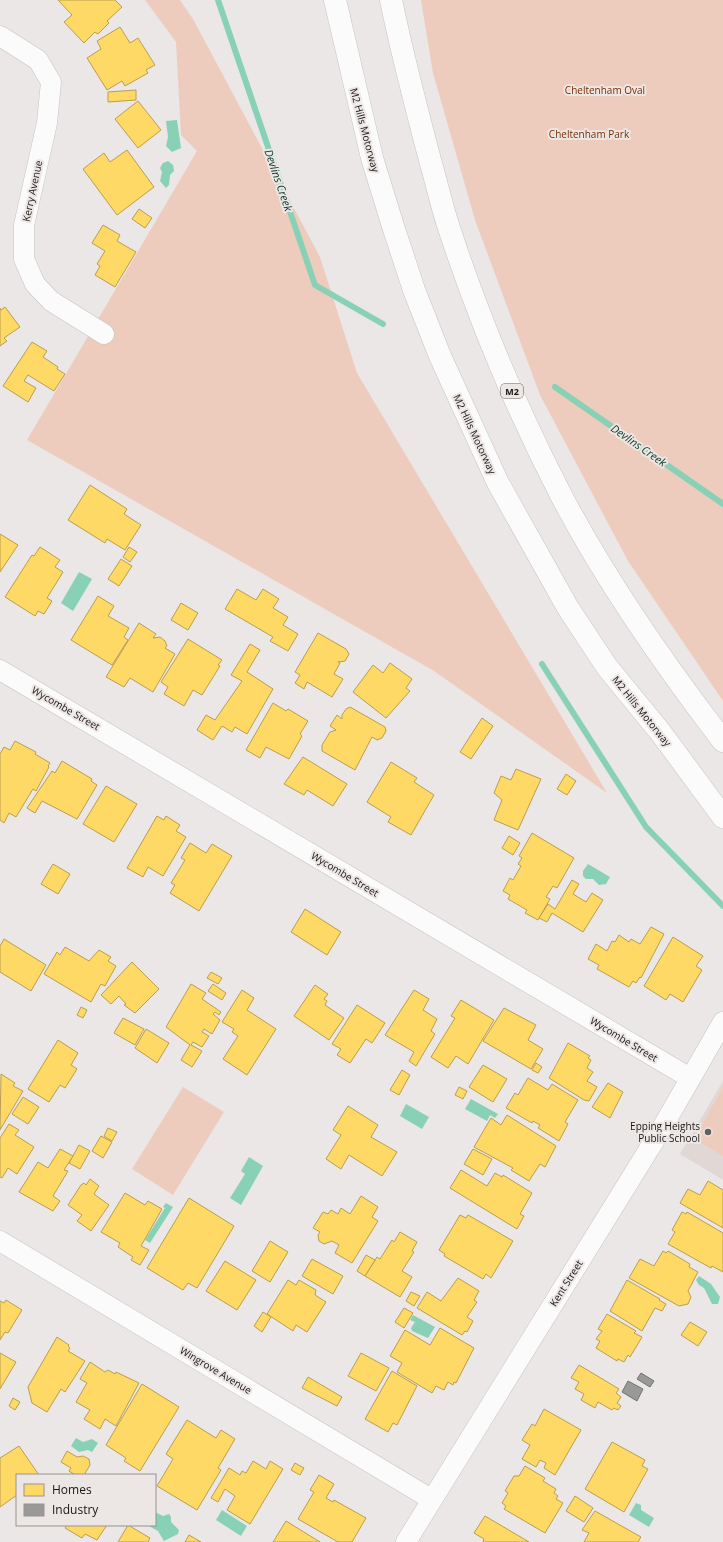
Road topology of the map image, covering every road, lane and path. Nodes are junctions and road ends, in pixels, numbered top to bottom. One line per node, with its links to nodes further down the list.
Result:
1 (335, 0): 7 (highway, M2 Hills Motorway)
2 (391, 0): 6 (highway, M2)
3 (0, 36): 4 (street, Kerry Avenue)
4 (104, 334)
5 (0, 670): 9 (street, Wycombe Street)
6 (723, 741)
7 (723, 817)
8 (723, 1022): 9 (street, Kent Street)
9 (690, 1078): 11 (street, Kent Street)
10 (0, 1241): 11 (street, Wingrove Avenue)
11 (432, 1499): 12 (street, Kent Street)
12 (406, 1542)

